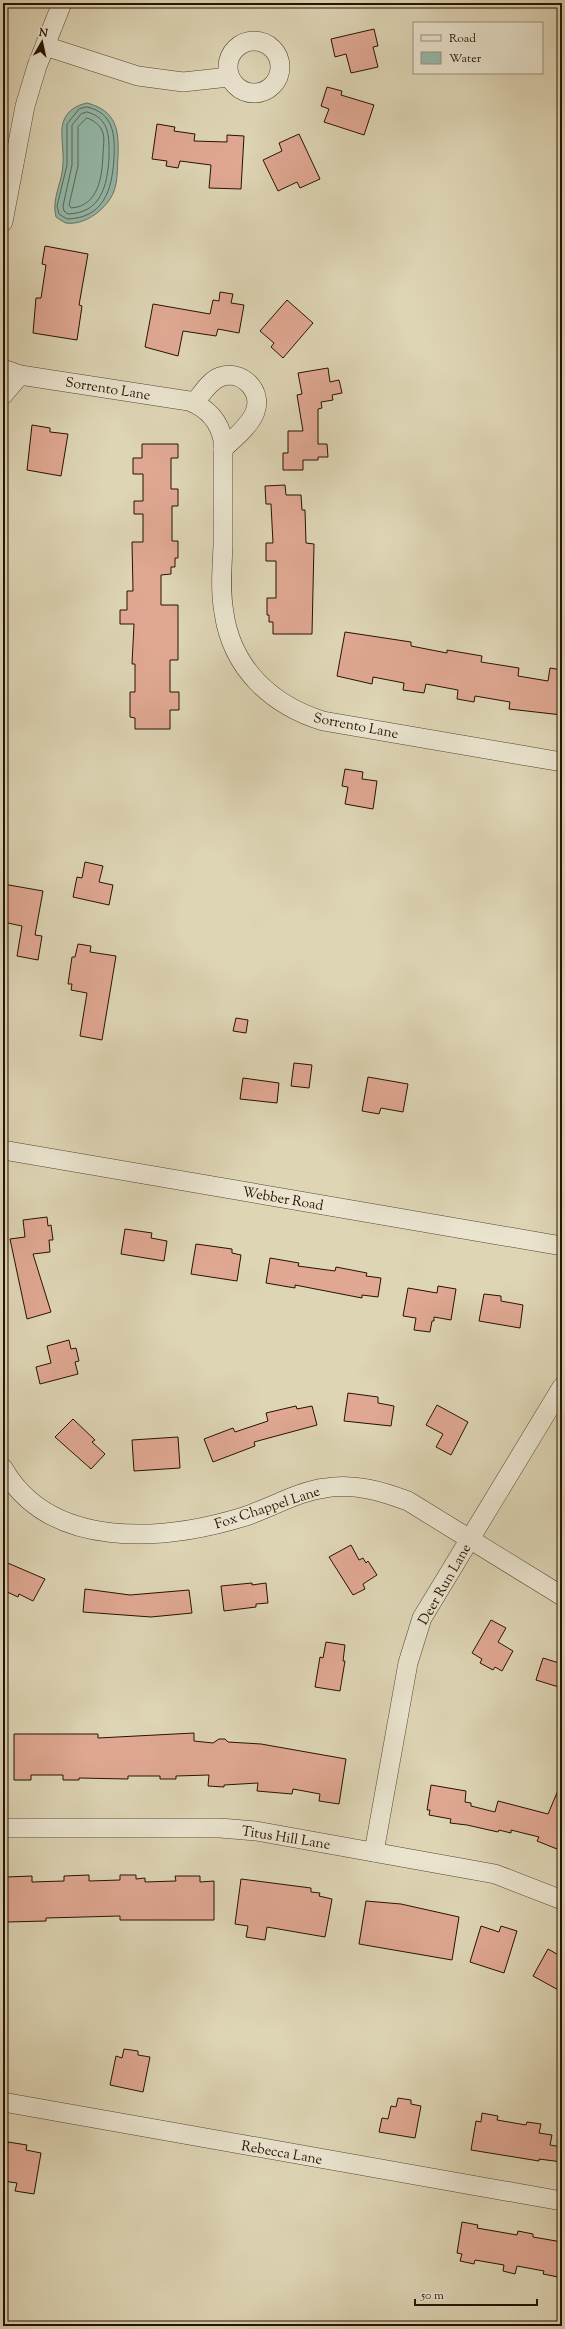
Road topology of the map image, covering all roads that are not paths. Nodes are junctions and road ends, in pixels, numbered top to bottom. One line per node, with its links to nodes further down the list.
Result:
1 (62, 3): 2 (street)
2 (45, 46): 3 (street); 4 (street)
3 (229, 77)
4 (3, 222)
5 (12, 372): 6 (street, Sorrento Lane); 7 (street, Sorrento Lane)
6 (3, 395)
7 (194, 403): 8 (street, Sorrento Lane); 8 (street)
8 (223, 449): 9 (street, Sorrento Lane)
9 (562, 762)
10 (3, 1150): 11 (street, Webber Road)
11 (562, 1246)
12 (562, 1387): 14 (street, Deer Run Lane)
13 (3, 1468): 14 (street, Fox Chappel Lane)
14 (470, 1538): 15 (street, Fox Chappel Lane); 17 (street, Deer Run Lane)
15 (562, 1596)
16 (3, 1828): 17 (street, Titus Hill Lane)
17 (374, 1852): 18 (street, Titus Hill Lane)
18 (562, 1900)
19 (3, 2102): 20 (street, Rebecca Lane)
20 (562, 2201)

